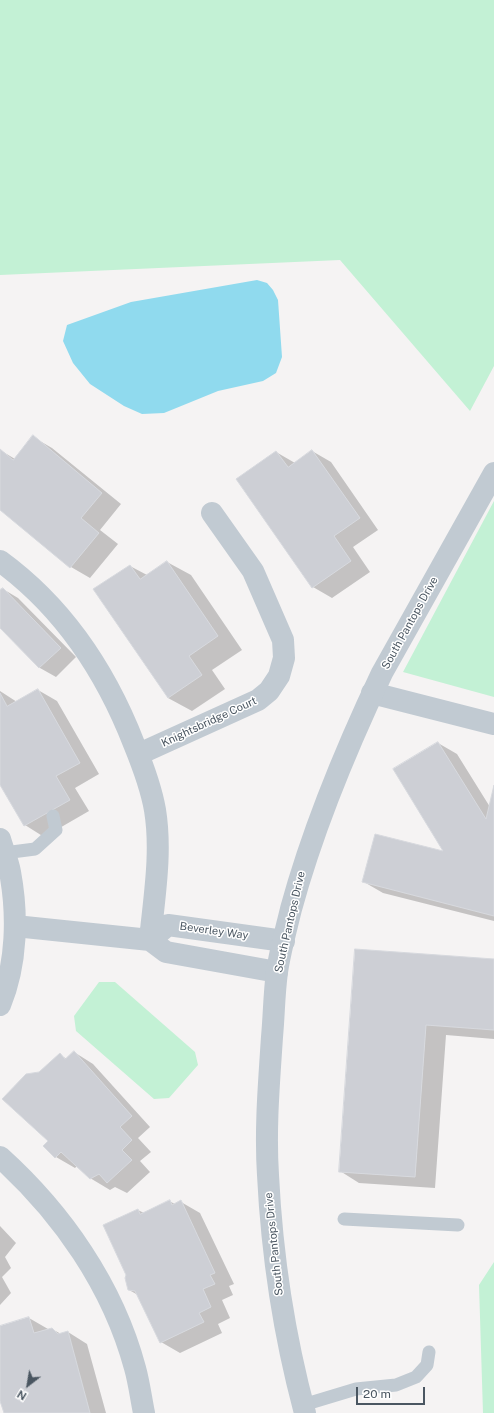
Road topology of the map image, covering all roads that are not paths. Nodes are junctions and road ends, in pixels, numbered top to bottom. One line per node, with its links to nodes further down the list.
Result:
1 (494, 473): 4 (street, South Pantops Drive)
2 (212, 513): 6 (street, Knightsbridge Court)
3 (0, 561): 6 (street)
4 (372, 693): 5 (street); 11 (street, South Pantops Drive)
5 (494, 724)
6 (138, 754): 10 (street)
7 (53, 816): 8 (lane)
8 (2, 846): 9 (street)
9 (15, 926): 10 (street); 13 (street)
10 (150, 940): 11 (street, Beverley Way); 12 (street)
11 (284, 941): 12 (street, South Pantops Drive)
12 (277, 972): 18 (street, South Pantops Drive)
13 (0, 1005)
14 (0, 1157): 19 (street)
15 (344, 1219): 16 (lane)
16 (458, 1224)
17 (429, 1352): 18 (lane)
18 (304, 1409)
19 (144, 1413)

